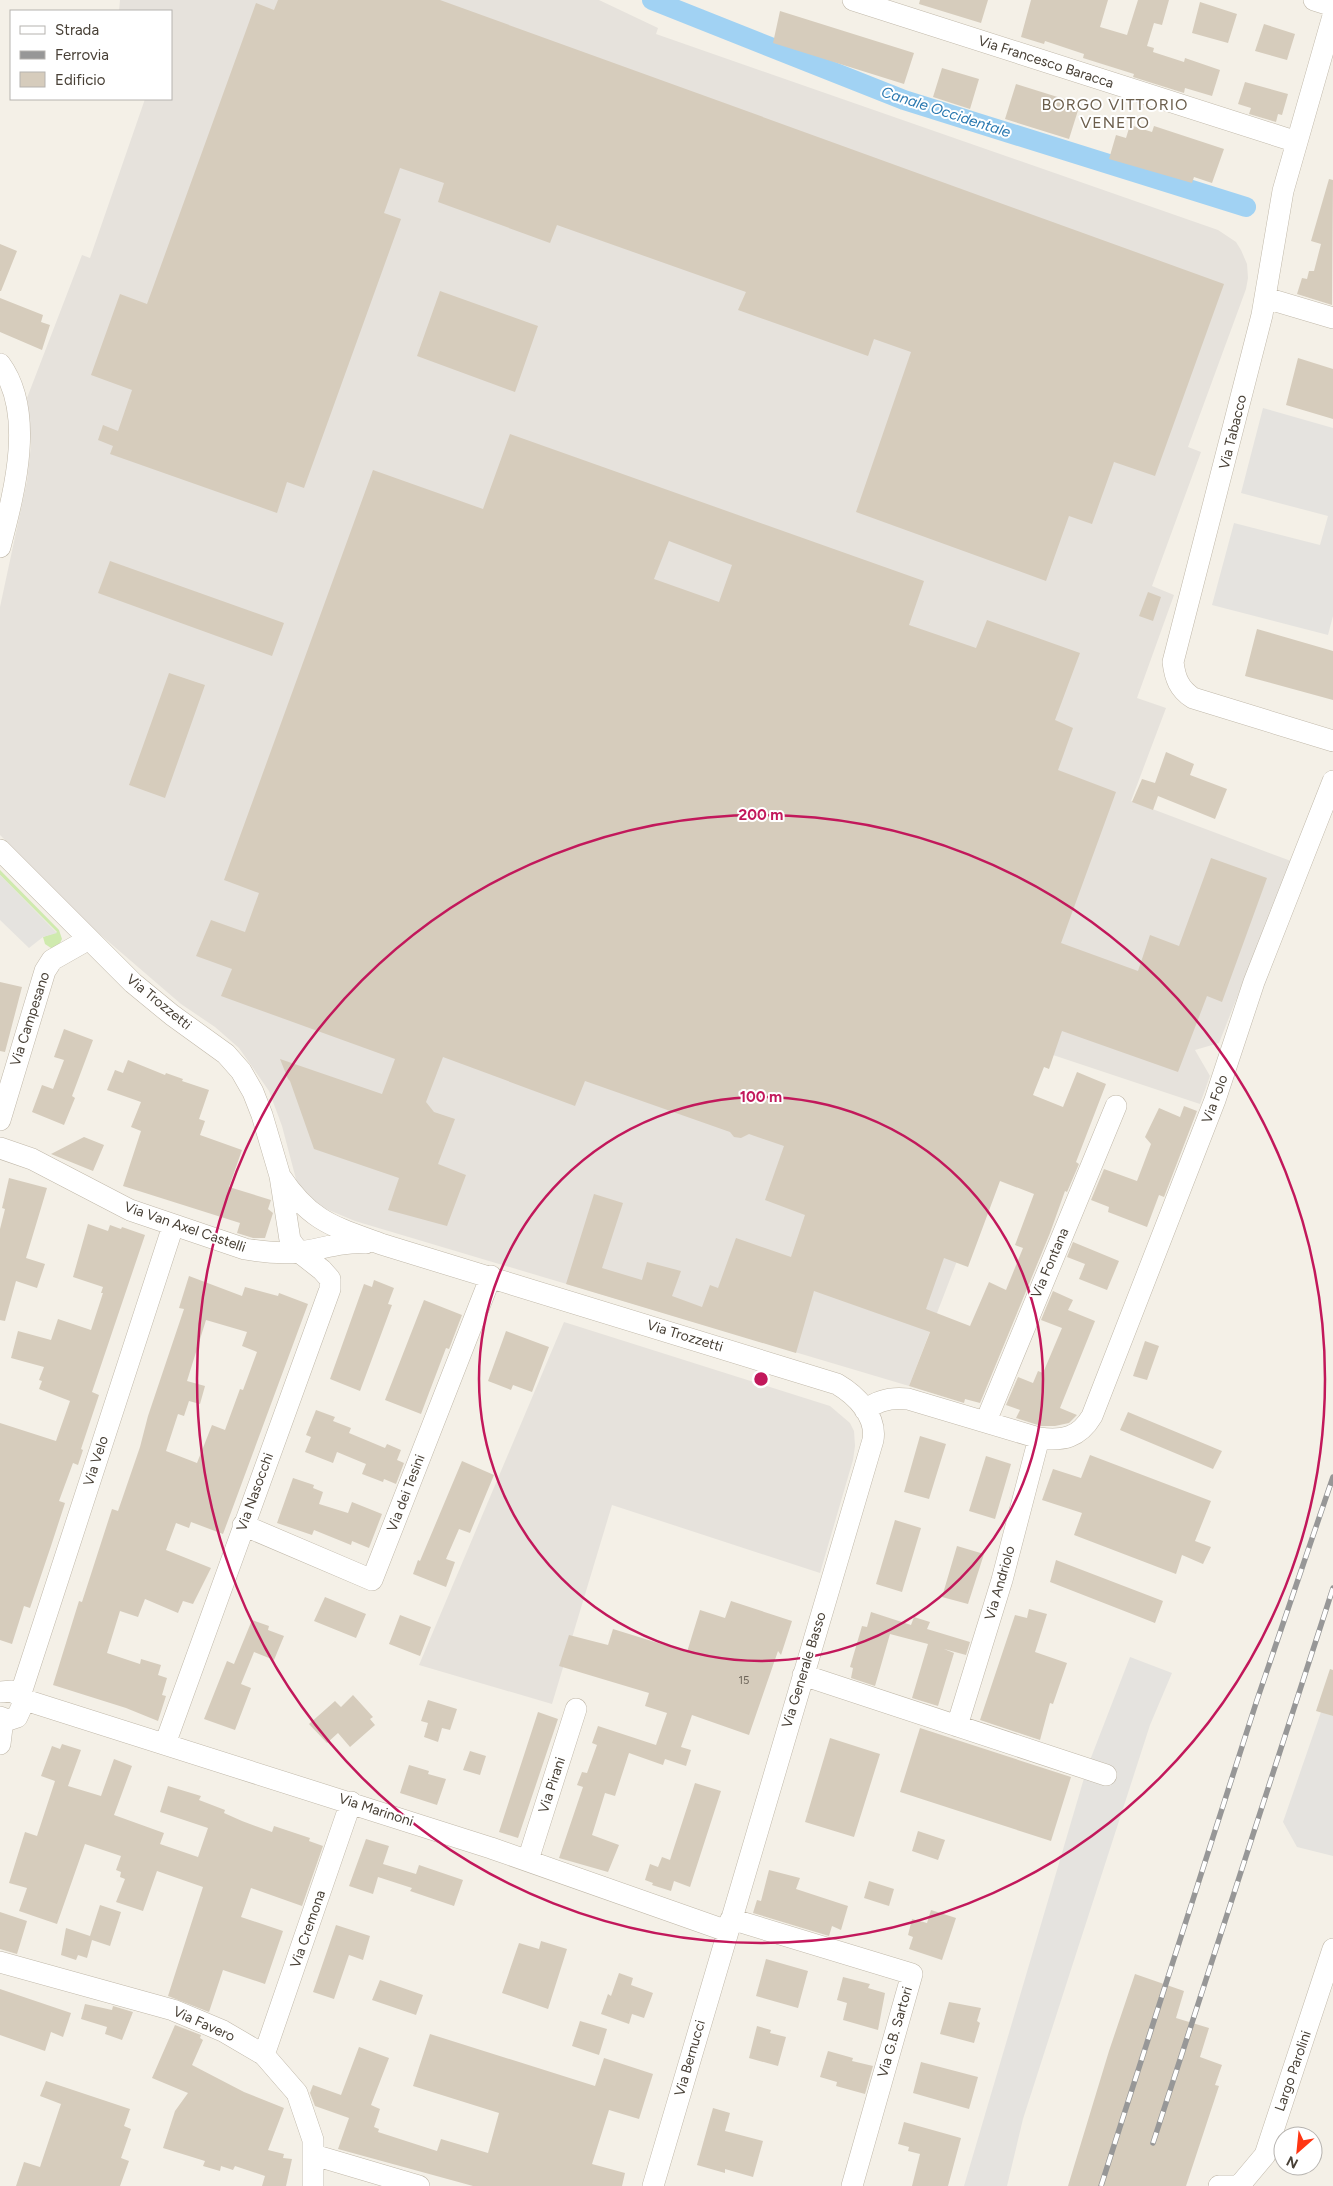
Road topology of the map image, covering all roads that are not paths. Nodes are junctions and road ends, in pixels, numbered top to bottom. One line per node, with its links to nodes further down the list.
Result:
1 (853, 0): 5 (street, Via Francesco Baracca)
2 (1314, 0): 3 (street)
3 (1333, 6)
4 (1333, 16): 5 (street, Via Tabacco)
5 (1297, 142): 6 (street, Via Tabacco)
6 (1266, 298): 7 (street); 10 (street, Via Tabacco)
7 (1333, 318)
8 (0, 364): 9 (street)
9 (0, 547)
10 (1333, 741)
11 (1333, 781): 24 (street, Via Folo)
12 (0, 850): 13 (street, Via Trozzetti)
13 (88, 939): 15 (street, Via Campesano); 17 (street, Via Trozzetti)
14 (1116, 1106): 23 (street, Via Fontana)
15 (0, 1120)
16 (0, 1148): 18 (street, Via Van Axel Castelli)
17 (280, 1176): 19 (street, Via Trozzetti); 20 (street, Via Trozzetti)
18 (172, 1226): 20 (street, Via Van Axel Castelli); 27 (street, Via Velo)
19 (381, 1244): 20 (street, Via Van Axel Castelli); 21 (street, Via Trozzetti)
20 (299, 1252): 25 (street, Via Nasocchi)
21 (491, 1276): 22 (street, Via Trozzetti); 25 (street, Via dei Tesini)
22 (866, 1410): 23 (street); 26 (street, Via Generale Basso)
23 (986, 1421): 24 (street)
24 (1039, 1438): 30 (street, Via Andriolo)
25 (243, 1526): 32 (street, Via Nasocchi)
26 (803, 1675): 30 (street); 36 (street, Via Generale Basso)
27 (14, 1696): 29 (street, Via Velo); 32 (street, Via Marinoni)
28 (576, 1709): 35 (street, Via Pirani)
29 (2, 1718): 31 (street, Via Velo)
30 (957, 1726): 33 (street)
31 (0, 1744)
32 (165, 1744): 34 (street, Via Marinoni)
33 (1106, 1775)
34 (351, 1802): 35 (street, Via Marinoni); 39 (street, Via Cremona)
35 (528, 1860): 36 (street, Via Marinoni)
36 (729, 1925): 43 (street, Via Bernucci); 44 (street, Via G.B. Sartori)
37 (1333, 1949): 47 (street, Largo Parolini)
38 (0, 1962): 39 (street, Via Favero)
39 (264, 2055): 40 (street, Via Favero)
40 (314, 2155): 41 (street, Via Favero); 42 (street)
41 (313, 2186)
42 (419, 2186)
43 (653, 2186)
44 (852, 2186)
45 (1219, 2186): 46 (street)
46 (1234, 2186)
47 (1239, 2186)

